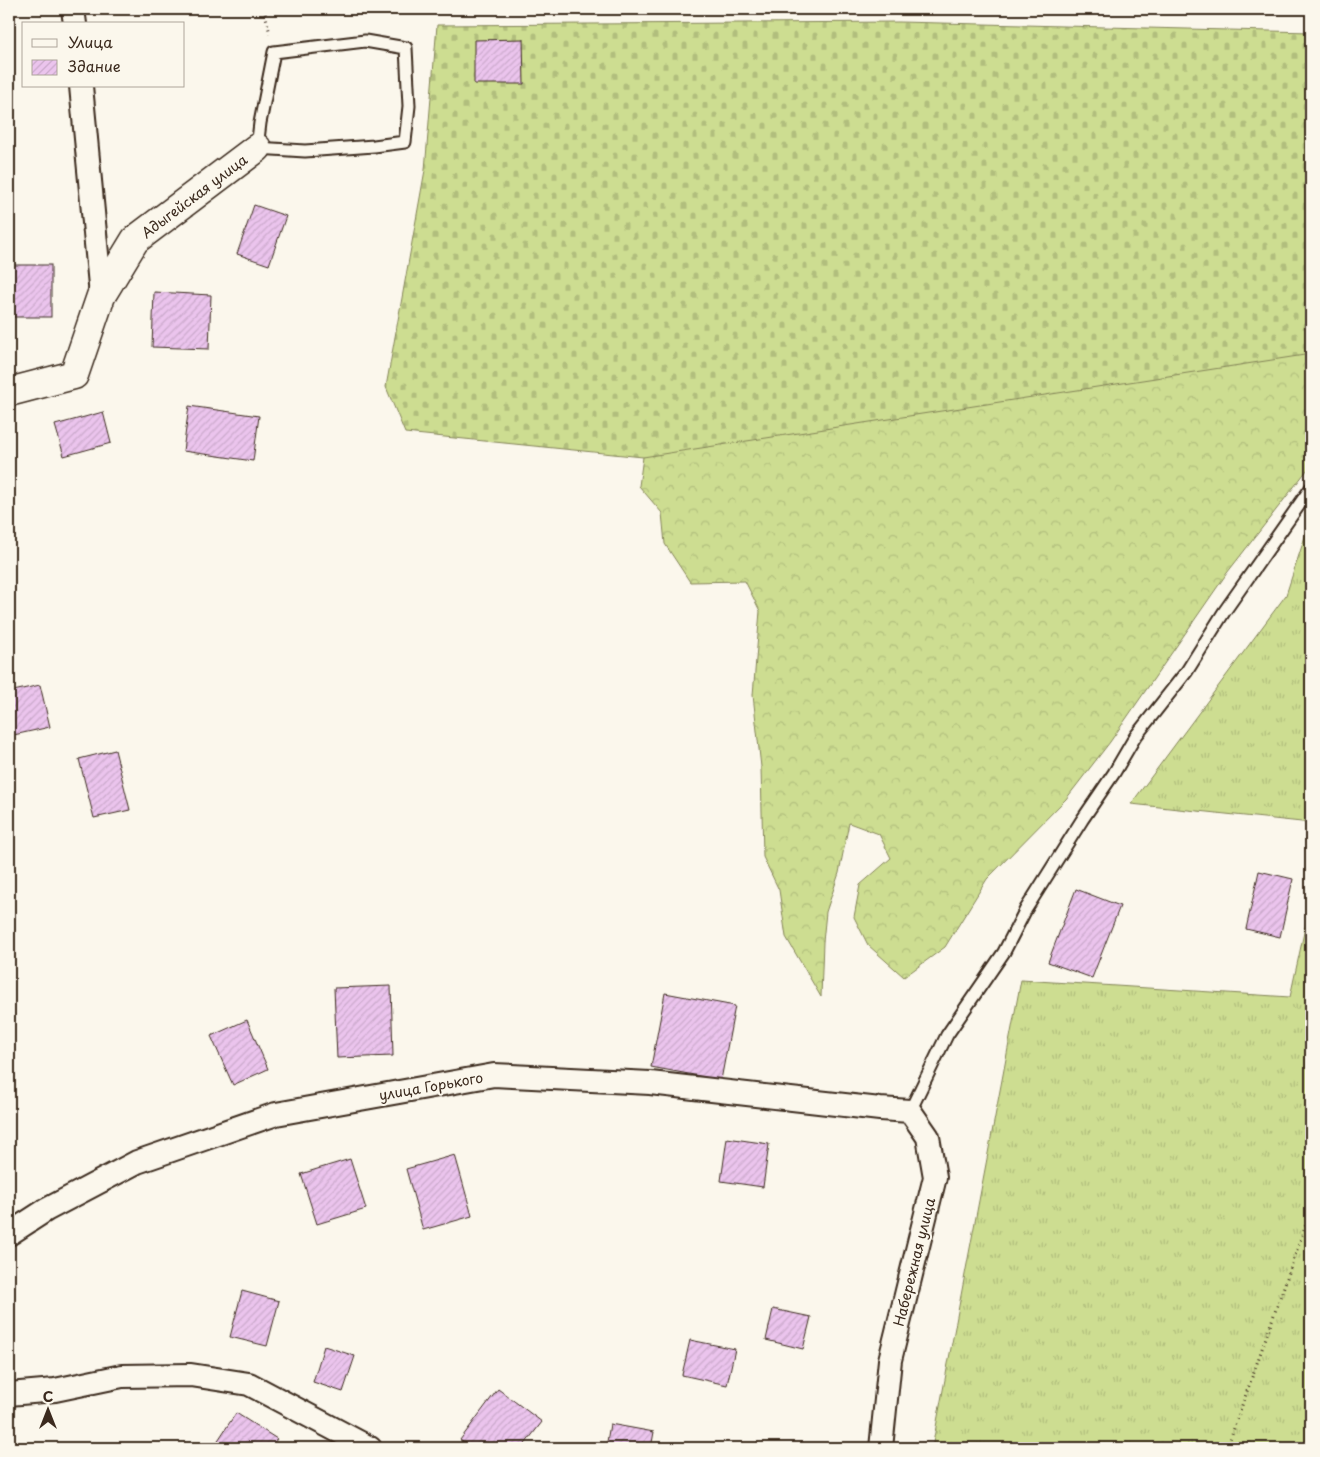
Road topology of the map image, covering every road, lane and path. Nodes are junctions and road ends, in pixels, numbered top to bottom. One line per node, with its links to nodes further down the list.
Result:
1 (73, 9): 3 (street)
2 (264, 9): 4 (path)
3 (75, 22)
4 (274, 52): 6 (lane, Адыгейская улица); 6 (lane, Адыгейская улица)
5 (81, 88): 7 (street)
6 (257, 148): 7 (street, Адыгейская улица)
7 (101, 296): 8 (street, Адыгейская улица)
8 (9, 392)
9 (1311, 488): 10 (lane)
10 (910, 1111): 12 (street, улица Горького); 15 (street, Набережная улица)
11 (1311, 1210): 16 (path)
12 (9, 1234)
13 (9, 1394): 14 (street)
14 (370, 1448)
15 (881, 1448)
16 (1227, 1448)

